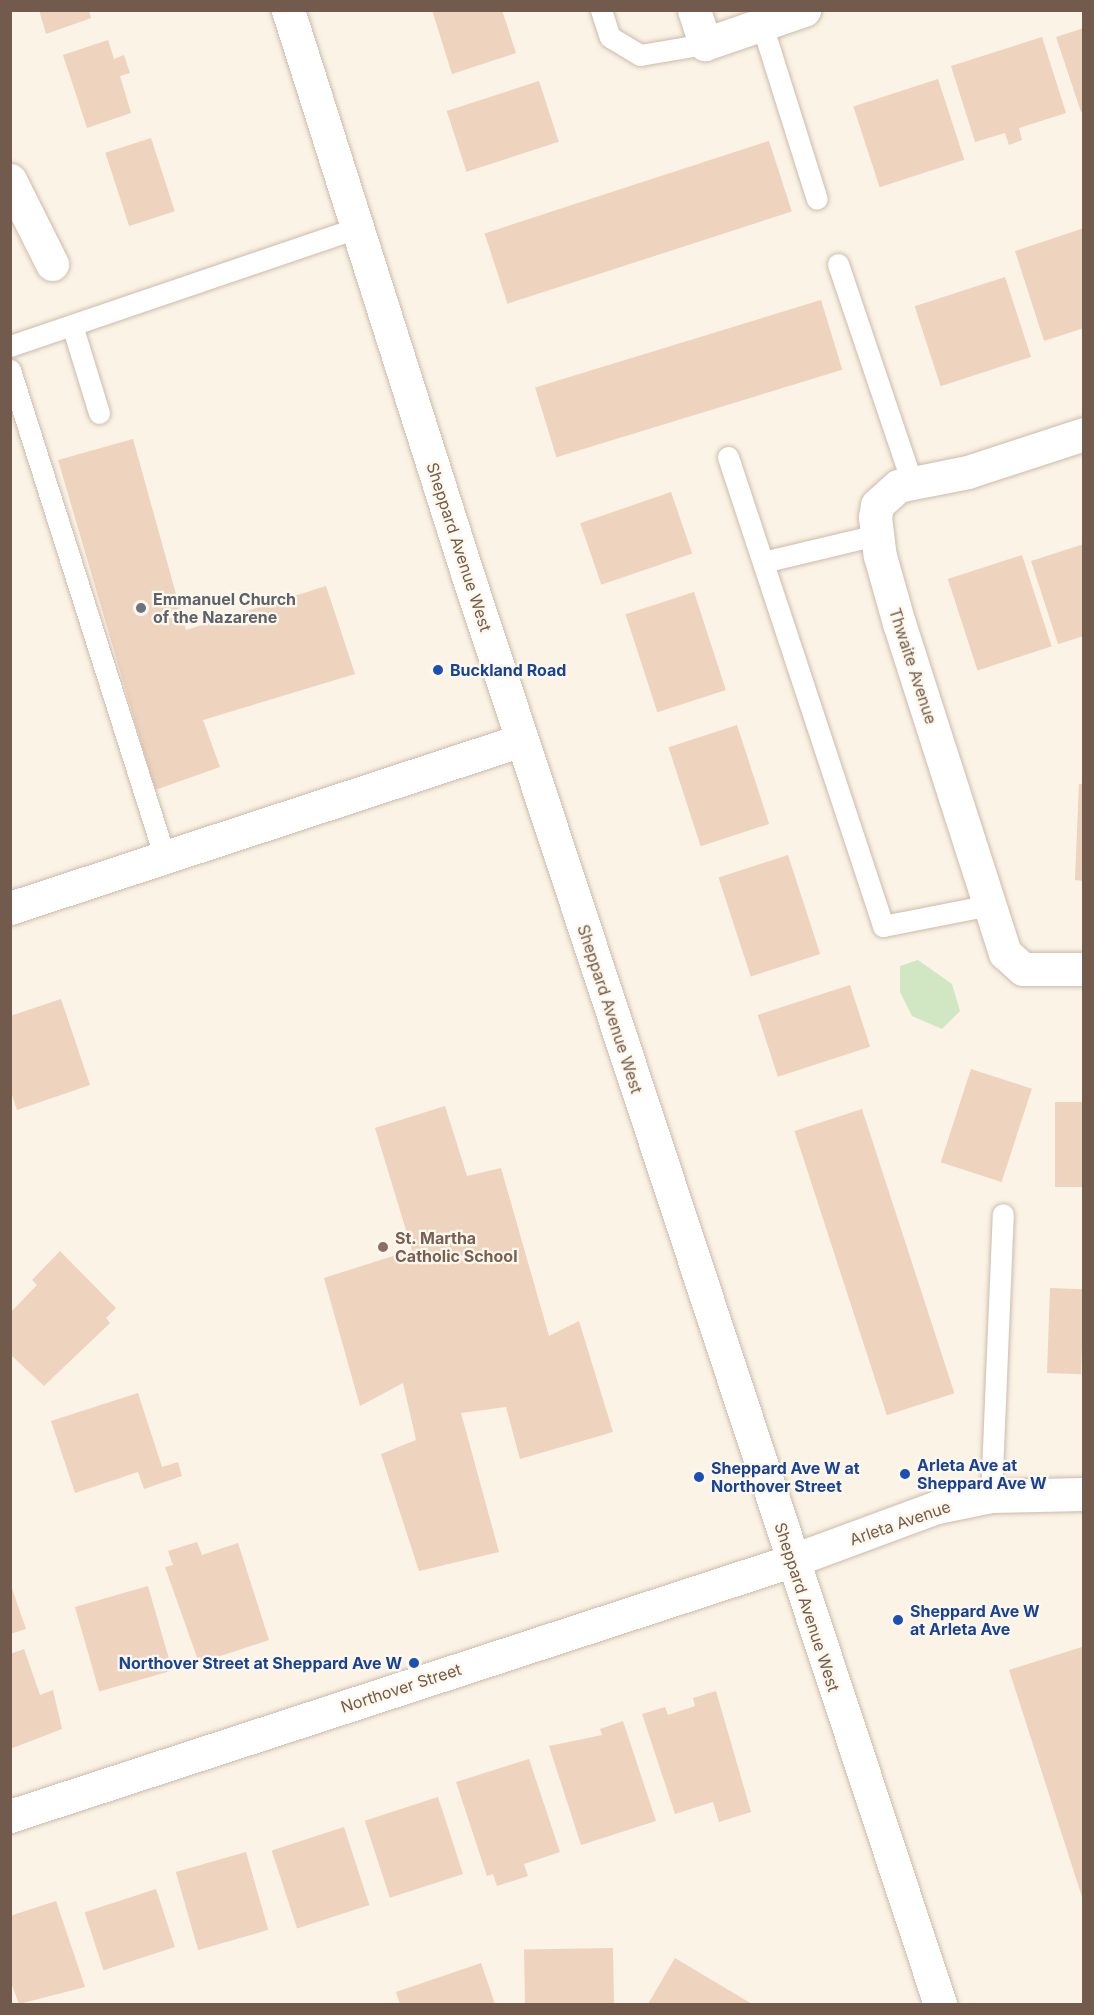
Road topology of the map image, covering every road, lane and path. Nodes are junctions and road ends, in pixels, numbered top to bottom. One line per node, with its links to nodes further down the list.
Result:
1 (288, 10): 9 (street, Sheppard Avenue West)
2 (601, 10): 6 (lane)
3 (694, 10): 6 (street)
4 (804, 10): 5 (street)
5 (762, 24): 6 (street); 8 (lane)
6 (705, 44)
7 (10, 180): 10 (street)
8 (817, 199)
9 (357, 228): 12 (lane); 21 (street, Sheppard Avenue West)
10 (52, 264)
11 (838, 264): 18 (lane)
12 (72, 325): 13 (lane); 15 (lane)
13 (10, 346)
14 (10, 370): 22 (lane)
15 (99, 413)
16 (1083, 434): 18 (street, Thwaite Avenue)
17 (728, 458): 20 (lane)
18 (912, 483): 19 (street, Thwaite Avenue)
19 (876, 535): 20 (lane); 23 (street, Thwaite Avenue)
20 (763, 562): 23 (lane)
21 (522, 740): 22 (street); 29 (street, Sheppard Avenue West)
22 (165, 858): 24 (street)
23 (990, 905): 25 (street, Thwaite Avenue)
24 (10, 908)
25 (1083, 969)
26 (1003, 1214): 28 (lane)
27 (1083, 1494): 28 (street, Arleta Avenue)
28 (991, 1497): 29 (street, Arleta Avenue)
29 (791, 1561): 30 (street, Northover Street); 31 (street, Sheppard Avenue West)
30 (10, 1816)
31 (940, 2004)

